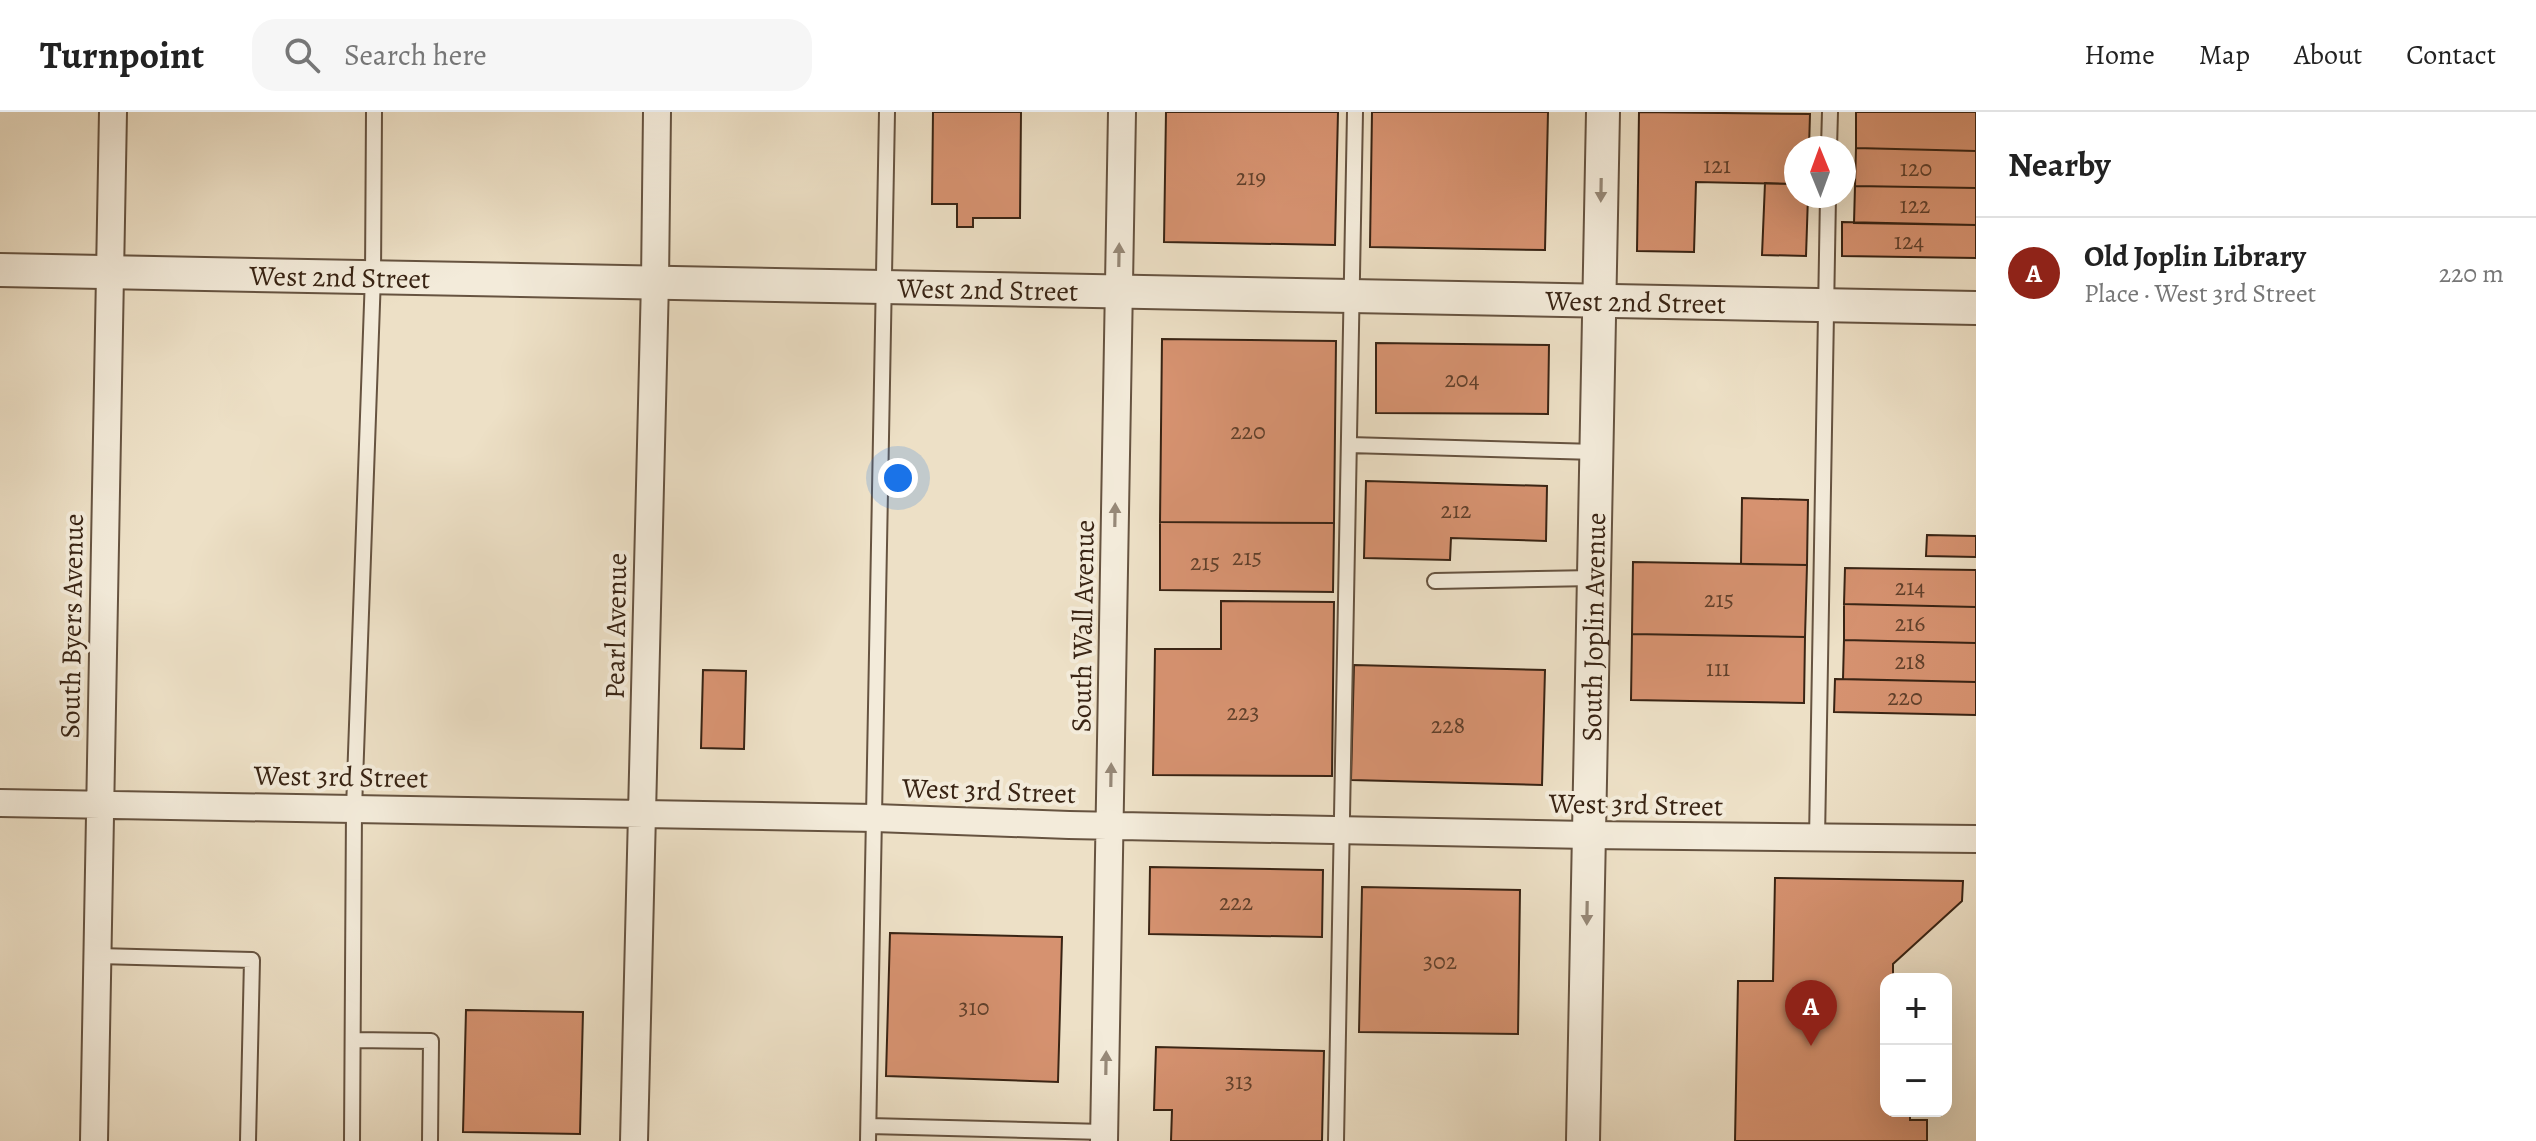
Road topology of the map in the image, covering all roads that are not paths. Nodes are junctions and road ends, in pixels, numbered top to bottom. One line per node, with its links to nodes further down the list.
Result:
1 (113, 112): 12 (street, South Byers Avenue)
2 (374, 112): 13 (lane)
3 (657, 112): 14 (street, Pearl Avenue)
4 (887, 112): 15 (lane)
5 (1122, 112): 16 (street, South Wall Avenue, one-way to 5)
6 (1355, 112): 17 (lane)
7 (1603, 112): 18 (street, South Joplin Avenue, one-way to 18)
8 (1830, 112): 9 (lane)
9 (1829, 136)
10 (1828, 208): 19 (lane)
11 (0, 270): 12 (street, West 2nd Street)
12 (110, 272): 13 (street, West 2nd Street); 26 (street, South Byers Avenue)
13 (373, 276): 14 (street, West 2nd Street); 27 (lane)
14 (655, 281): 15 (street, West 2nd Street); 28 (street, Pearl Avenue)
15 (884, 288): 16 (street, West 2nd Street); 29 (lane)
16 (1119, 293): 17 (street, West 2nd Street); 30 (street, South Wall Avenue, one-way to 16)
17 (1351, 296): 18 (street, West 2nd Street); 21 (lane)
18 (1599, 300): 19 (street, West 2nd Street); 22 (street, South Joplin Avenue)
19 (1827, 305): 20 (street, West 2nd Street); 33 (lane)
20 (1976, 308)
21 (1349, 445): 22 (lane); 31 (lane)
22 (1596, 452): 23 (street, South Joplin Avenue)
23 (1594, 578): 24 (lane); 32 (street, South Joplin Avenue)
24 (1435, 581)
25 (0, 803): 26 (street, West 3rd Street)
26 (100, 804): 27 (street, West 3rd Street); 35 (street, South Byers Avenue)
27 (354, 809): 28 (street, West 3rd Street); 36 (lane)
28 (642, 813): 29 (street, West 3rd Street); 43 (street, Pearl Avenue)
29 (875, 818): 30 (street, West 3rd Street); 37 (lane)
30 (1110, 825): 31 (street, West 3rd Street); 38 (street, South Wall Avenue, one-way to 30)
31 (1342, 831): 32 (street, West 3rd Street); 44 (lane)
32 (1588, 835): 33 (street, West 3rd Street); 45 (street, South Joplin Avenue, one-way to 45)
33 (1817, 839): 34 (street, West 3rd Street)
34 (1976, 839)
35 (98, 956): 39 (street, South Byers Avenue); 40 (lane)
36 (353, 1040): 41 (lane); 42 (lane)
37 (868, 1134): 38 (lane)
38 (1104, 1137)
39 (94, 1141)
40 (248, 1141)
41 (352, 1141)
42 (430, 1141)
43 (634, 1141)
44 (1336, 1141)
45 (1583, 1141)

